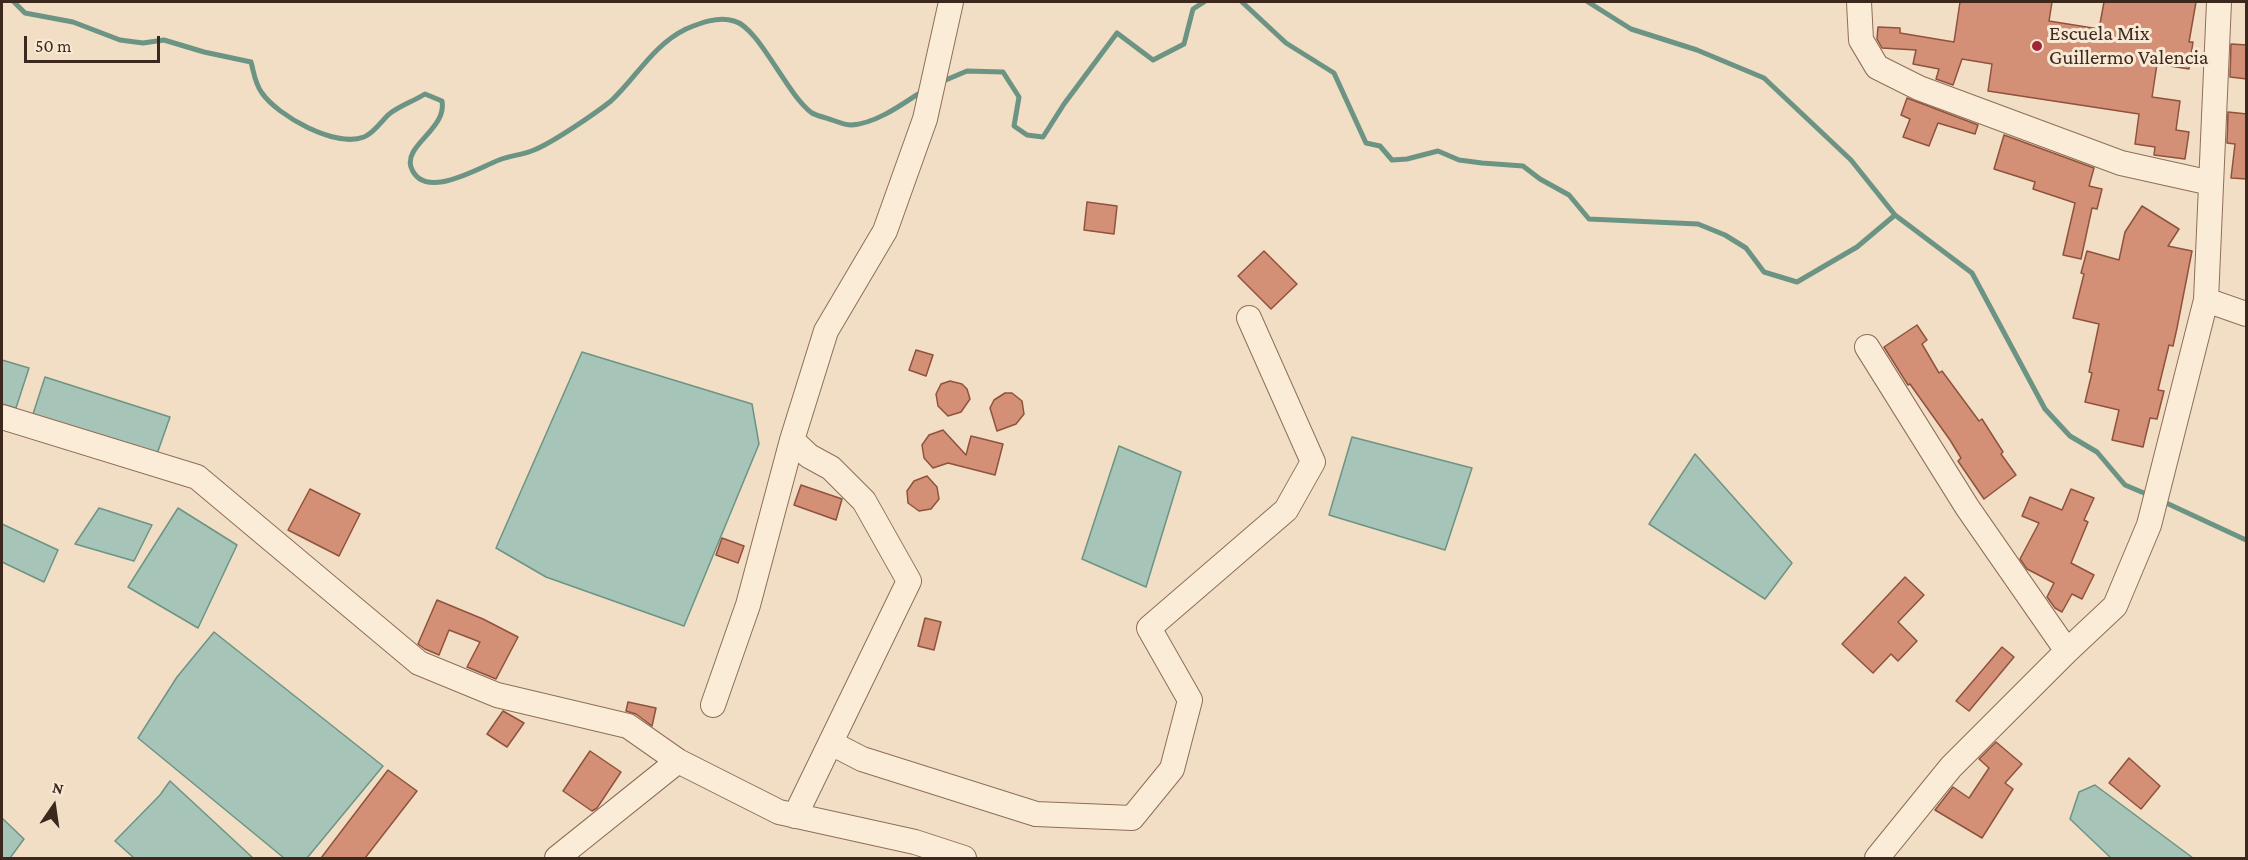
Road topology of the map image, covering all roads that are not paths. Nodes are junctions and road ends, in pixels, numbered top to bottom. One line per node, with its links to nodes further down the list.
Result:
1 (951, 2): 10 (street)
2 (1859, 2): 4 (street)
3 (2219, 2): 4 (street)
4 (2211, 183): 5 (street)
5 (2206, 300): 6 (street); 11 (street)
6 (2247, 314)
7 (1249, 318): 13 (street)
8 (1867, 347): 11 (street)
9 (2, 417): 14 (street)
10 (792, 440): 12 (street); 13 (street)
11 (2067, 651): 18 (street)
12 (713, 705)
13 (831, 743): 15 (street)
14 (678, 761): 15 (street); 16 (street)
15 (795, 816): 17 (street)
16 (557, 858)
17 (964, 858)
18 (1877, 858)

